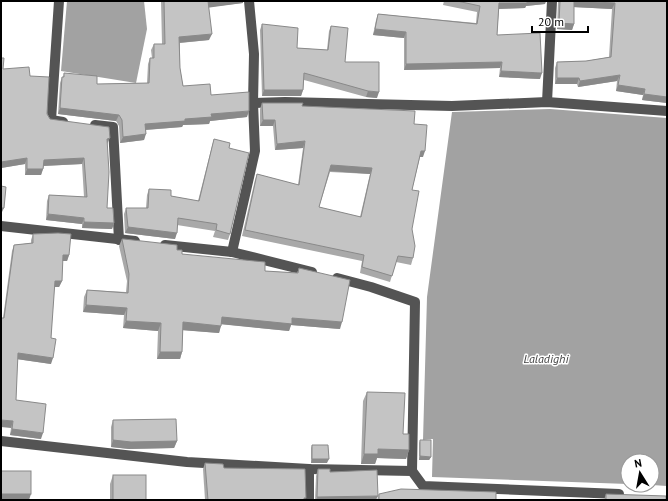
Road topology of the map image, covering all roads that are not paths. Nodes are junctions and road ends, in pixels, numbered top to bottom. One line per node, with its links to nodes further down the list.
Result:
1 (59, 1): 8 (street)
2 (249, 1): 5 (street)
3 (552, 1): 4 (street)
4 (547, 102): 5 (street); 6 (street)
5 (253, 103): 9 (street)
6 (667, 111)
7 (1, 226): 8 (street)
8 (119, 240): 9 (street)
9 (232, 252): 12 (street)
10 (1, 441): 11 (street)
11 (309, 469): 12 (street); 14 (street)
12 (412, 471): 13 (street)
13 (628, 495)
14 (309, 500)

